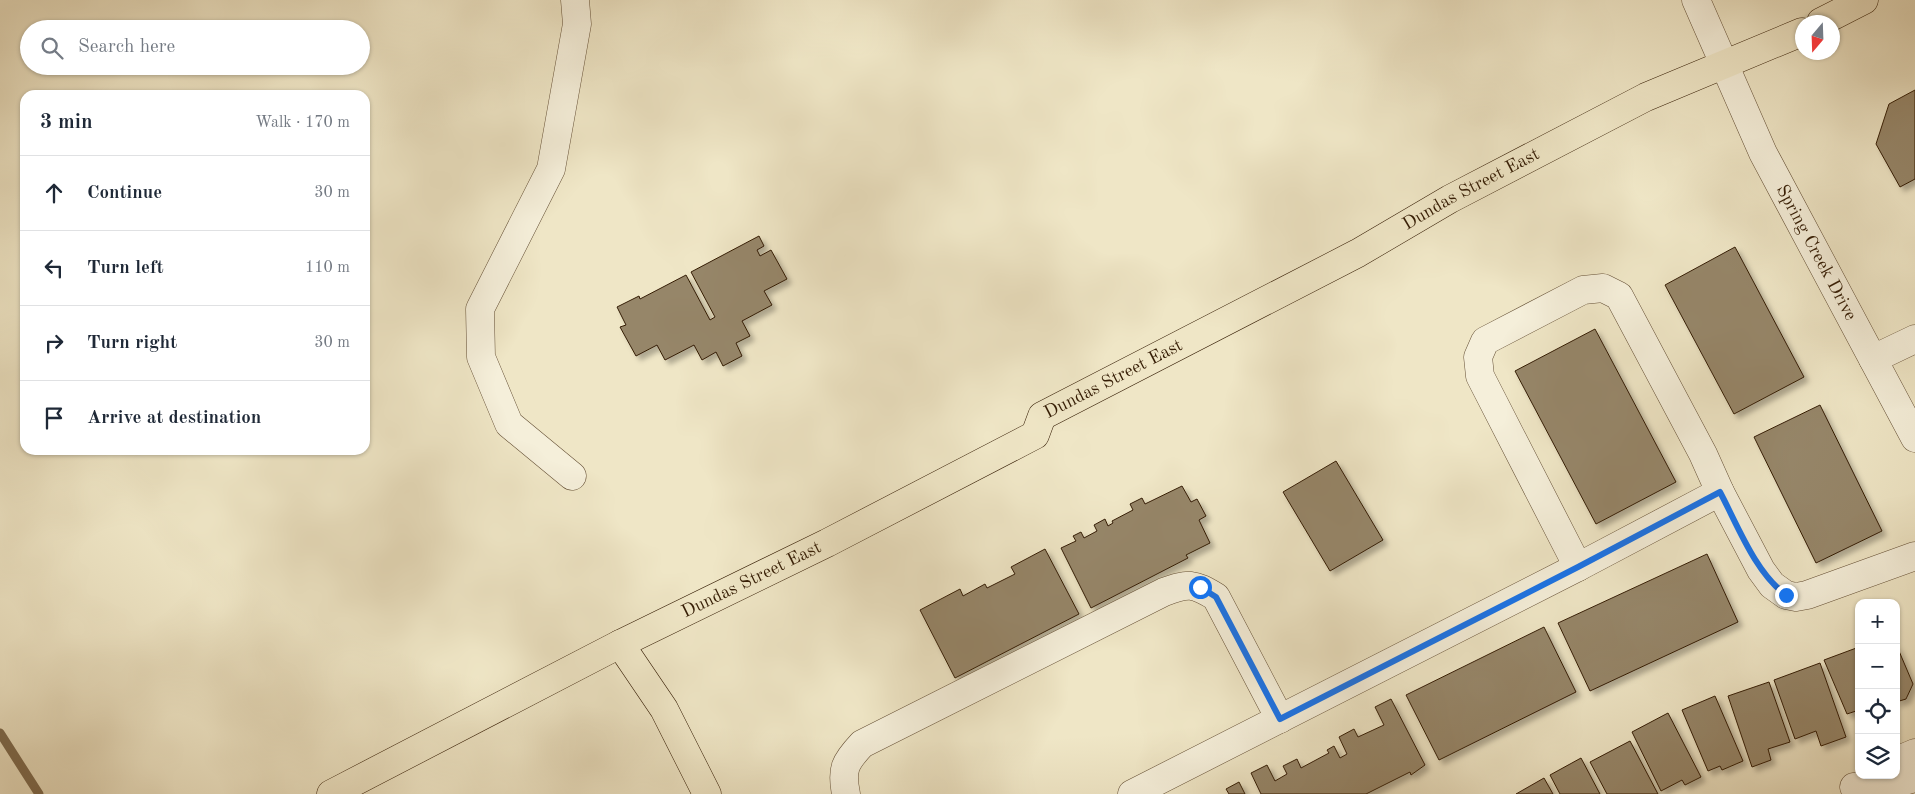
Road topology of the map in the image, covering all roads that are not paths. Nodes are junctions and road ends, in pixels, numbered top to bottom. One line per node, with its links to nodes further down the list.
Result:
1 (575, 0): 10 (street)
2 (1696, 0): 6 (street, Spring Creek Drive)
3 (1864, 0): 4 (main road)
4 (1835, 15)
5 (1795, 35): 6 (main road, Dundas Street East)
6 (1724, 65): 8 (street, Spring Creek Drive); 14 (main road, Dundas Street East)
7 (1915, 339): 8 (street)
8 (1873, 359): 9 (street, Spring Creek Drive)
9 (1915, 438)
10 (572, 476)
11 (1720, 492): 12 (street); 13 (street); 13 (street)
12 (1915, 556)
13 (1578, 567): 15 (street)
14 (620, 644): 20 (main road, Dundas Street East); 21 (main road)
15 (1280, 719): 22 (street); 23 (street)
16 (1915, 754): 17 (street)
17 (1900, 760)
18 (1915, 778): 19 (street)
19 (1853, 785)
20 (332, 794)
21 (707, 794)
22 (846, 794)
23 (1132, 794)

